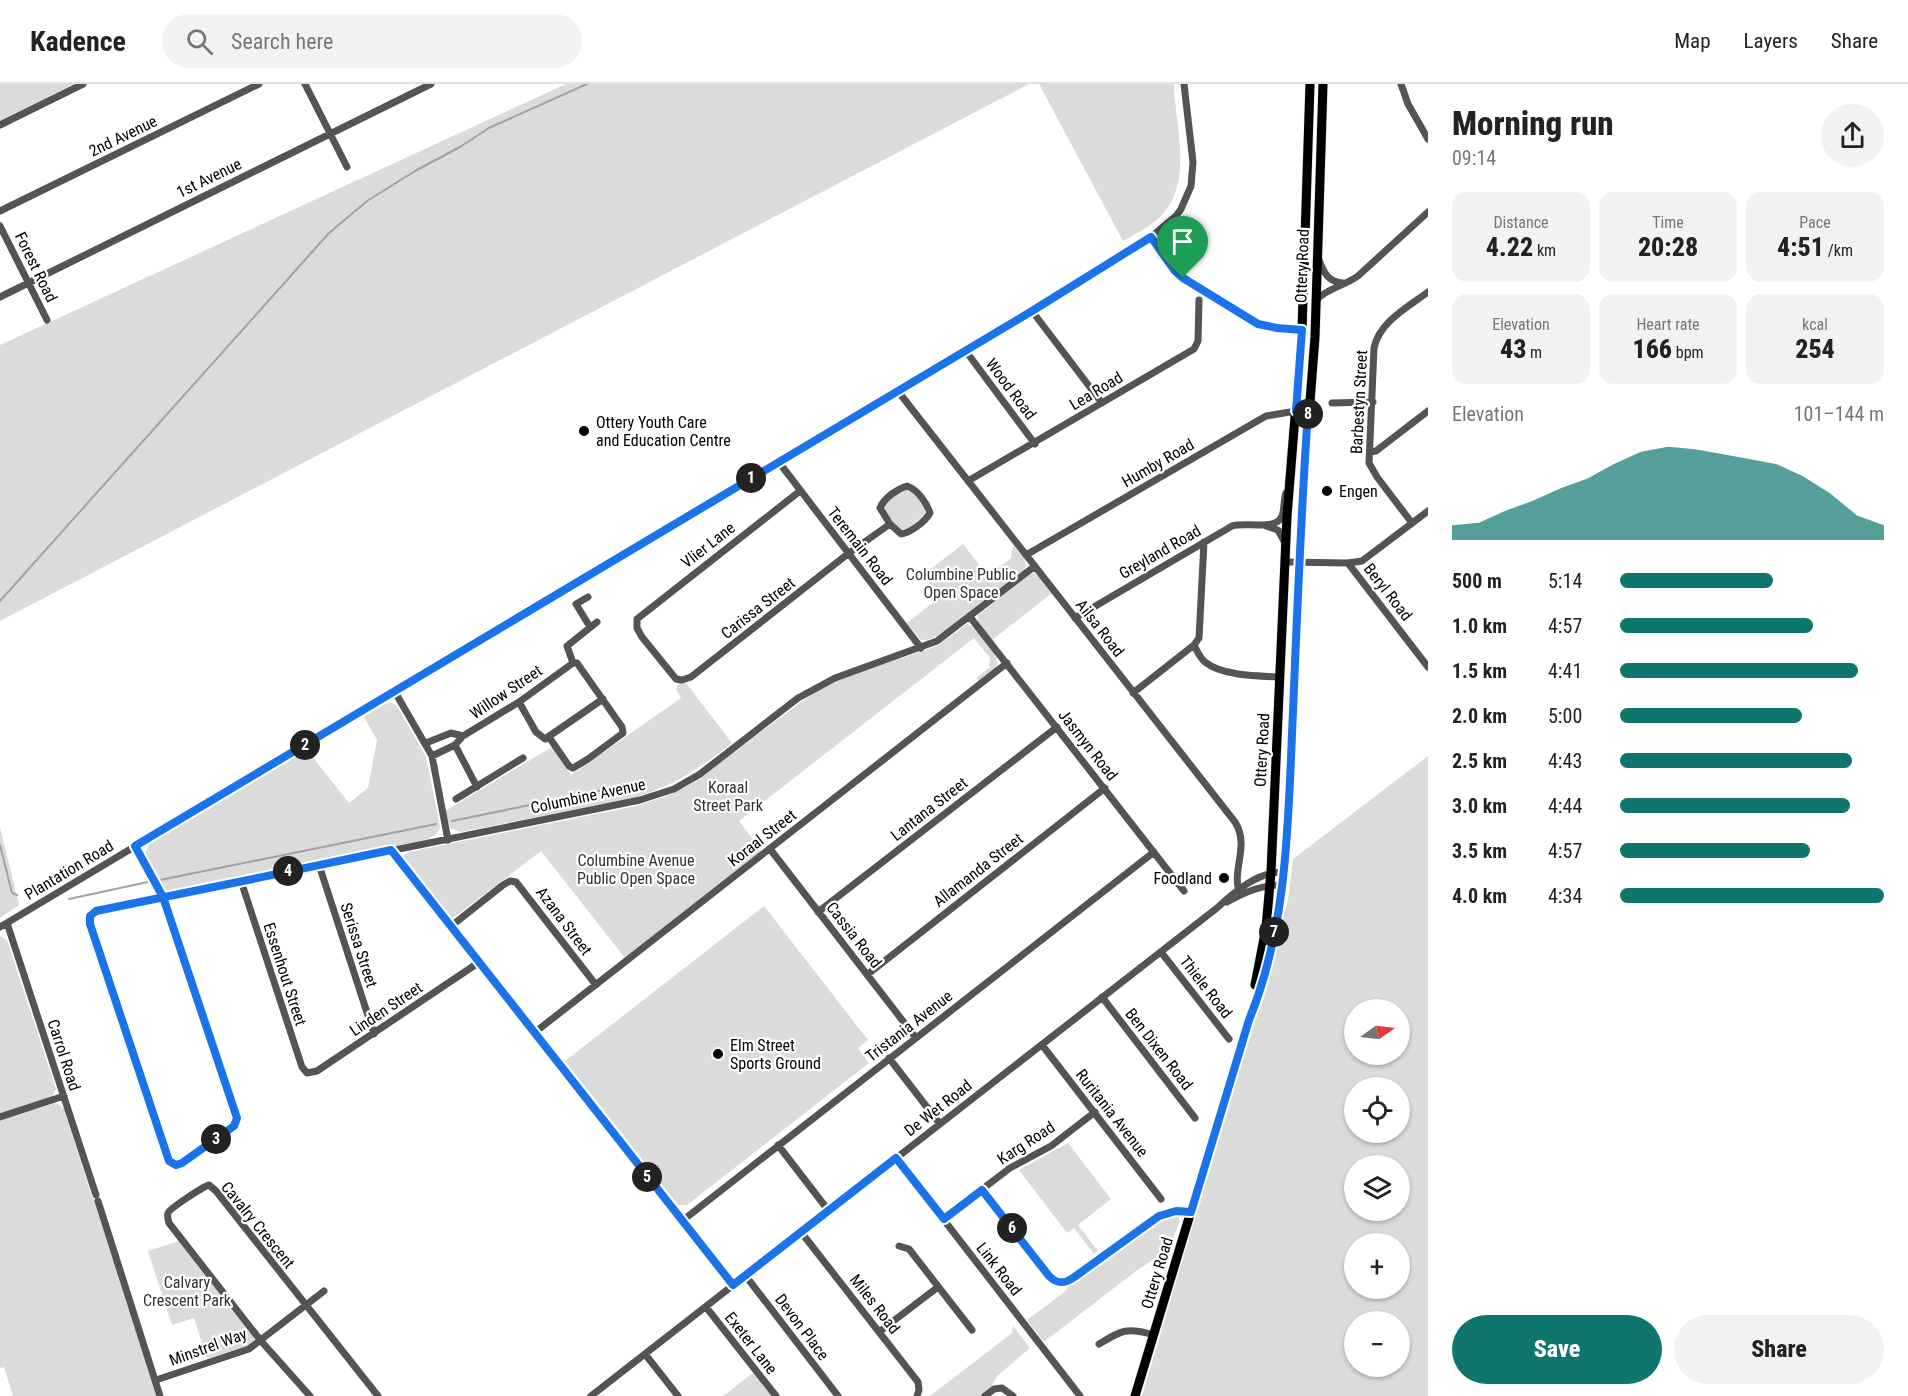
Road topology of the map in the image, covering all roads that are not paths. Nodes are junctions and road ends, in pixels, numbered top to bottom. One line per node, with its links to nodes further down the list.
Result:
1 (83, 84): 9 (street)
2 (259, 84): 13 (street, 2nd Avenue)
3 (305, 84): 10 (street)
4 (431, 84): 10 (street, 1st Avenue)
5 (1186, 84): 15 (street, Plantation Road)
6 (1310, 84): 28 (main road, Ottery Road)
7 (1323, 84): 19 (main road, Ottery Road)
8 (1401, 84): 11 (street)
9 (0, 125)
10 (330, 134): 12 (street); 20 (street, 1st Avenue)
11 (1428, 139)
12 (348, 167)
13 (0, 212)
14 (1428, 212): 21 (street)
15 (1176, 216): 17 (street, Plantation Road); 18 (street)
16 (0, 226): 20 (street, Forest Road)
17 (1151, 237): 18 (street); 26 (street, Plantation Road)
18 (1165, 257): 28 (street)
19 (1317, 257): 21 (street); 25 (main road, Ottery Road)
20 (29, 282): 23 (street, 1st Avenue); 27 (street, Forest Road)
21 (1346, 284): 25 (street)
22 (1428, 292): 31 (street, Barbestyn Street)
23 (0, 297)
24 (1199, 300): 32 (street, Lea Road)
25 (1316, 300): 36 (main road, Ottery Road)
26 (1032, 311): 29 (street, Plantation Road); 32 (street)
27 (47, 321)
28 (1302, 330): 34 (main road, Ottery Road)
29 (964, 350): 30 (street, Plantation Road); 37 (street, Wood Road)
30 (897, 390): 39 (street, Plantation Road); 40 (street, Ailsa Road)
31 (1373, 402): 33 (street); 38 (street, Barbestyn Street)
32 (1102, 403): 37 (street, Lea Road)
33 (1332, 403)
34 (1296, 411): 36 (street, Humby Road); 41 (main road, Ottery Road); 50 (street, Humby Road)
35 (1428, 411): 38 (street)
36 (1308, 412): 52 (main road, Ottery Road)
37 (1035, 444): 40 (street, Lea Road)
38 (1370, 452): 44 (street, Barbestyn Street)
39 (778, 461): 42 (street, Teremain Road); 67 (street, Plantation Road)
40 (968, 481): 50 (street, Ailsa Road)
41 (1290, 482): 46 (street); 48 (main road, Ottery Road)
42 (800, 491): 49 (street, Teremain Road); 66 (street, Vlier Lane)
43 (1428, 511): 44 (street)
44 (1412, 523): 53 (street)
45 (890, 524): 45 (street); 49 (street, Carissa Street)
46 (1264, 525): 47 (street, Greyland Road); 48 (street)
47 (1204, 542): 57 (street, Greyland Road); 60 (street)
48 (1286, 544): 51 (main road, Ottery Road)
49 (849, 554): 61 (street, Teremain Road); 66 (street, Carissa Street)
50 (1026, 555): 54 (street, Ailsa Road)
51 (1285, 562): 52 (street); 65 (main road, Ottery Road)
52 (1299, 562): 53 (street); 88 (main road, Ottery Road)
53 (1348, 563): 64 (street, Beryl Road)
54 (1035, 566): 56 (street, Columbine Avenue); 57 (street, Ailsa Road)
55 (588, 597): 59 (street)
56 (970, 617): 61 (street, Columbine Avenue); 63 (street, Jasmyn Road)
57 (1075, 618): 68 (street, Ailsa Road)
58 (597, 622): 59 (street)
59 (590, 627): 62 (street)
60 (1194, 645): 65 (street); 68 (street)
61 (921, 648): 81 (street, Columbine Avenue)
62 (573, 663): 69 (street); 70 (street, Willow Street)
63 (1007, 663): 71 (street, Jasmyn Road); 83 (street, Koraal Street)
64 (1428, 667)
65 (1280, 677): 87 (main road, Ottery Road)
66 (682, 680)
67 (395, 692): 74 (street); 82 (street, Plantation Road)
68 (1133, 693): 93 (street, Ailsa Road)
69 (603, 699): 73 (street); 73 (street)
70 (519, 702): 72 (street, Willow Street); 73 (street)
71 (1057, 727): 79 (street, Jasmyn Road); 95 (street, Lantana Street)
72 (462, 736): 74 (street, Willow Street); 75 (street, Willow Street)
73 (549, 737)
74 (426, 743): 76 (street)
75 (455, 745): 76 (street, Willow Street); 78 (street)
76 (432, 756): 81 (street)
77 (523, 758): 78 (street)
78 (477, 787): 80 (street)
79 (1105, 788): 85 (street, Jasmyn Road); 100 (street, Allamanda Street)
80 (456, 799)
81 (448, 840): 84 (street, Columbine Avenue)
82 (135, 846): 94 (street); 96 (street, Plantation Road)
83 (770, 849): 95 (street, Cassia Road); 101 (street, Koraal Street)
84 (391, 850): 86 (street, Columbine Avenue); 97 (street)
85 (1154, 852): 92 (street, Jasmyn Road); 106 (street, Tristania Avenue)
86 (319, 865): 89 (street, Columbine Avenue); 105 (street, Serissa Street)
87 (1271, 872): 88 (street, De Wet Road); 90 (main road, Ottery Road); 93 (street, De Wet Road)
88 (1284, 872): 91 (main road, Ottery Road)
89 (241, 881): 94 (street, Columbine Avenue); 110 (street, Essenhout Street)
90 (1270, 885): 91 (street, De Wet Road); 93 (street, De Wet Road); 103 (main road, Ottery Road)
91 (1282, 885): 103 (main road, Ottery Road)
92 (1184, 891)
93 (1239, 892): 98 (street, De Wet Road)
94 (163, 897): 94 (street, Columbine Avenue)
95 (818, 912): 100 (street, Cassia Road)
96 (3, 925): 111 (street, Carrol Road)
97 (450, 927): 99 (street); 101 (street, Azana Street)
98 (1161, 952): 102 (street, De Wet Road); 107 (street, Thiele Road)
99 (478, 963): 104 (street); 105 (street, Linden Street)
100 (868, 974): 106 (street, Cassia Road)
101 (596, 985): 104 (street, Koraal Street)
102 (1102, 998): 108 (street, De Wet Road); 114 (street, Ben Dixen Road)
103 (1249, 1020): 121 (main road, Ottery Road)
104 (534, 1033): 123 (street)
105 (374, 1034): 110 (street, Linden Street)
106 (916, 1038): 109 (street, Tristania Avenue)
107 (1229, 1039)
108 (1042, 1045): 112 (street, Ruritania Avenue); 115 (street, De Wet Road)
109 (889, 1058): 115 (street); 116 (street, Tristania Avenue)
110 (307, 1073)
111 (64, 1096): 113 (street); 138 (street, Carrol Road)
112 (1095, 1112): 118 (street, Karg Road); 119 (street, Ruritania Avenue)
113 (0, 1117)
114 (1195, 1118)
115 (940, 1124): 117 (street, De Wet Road)
116 (778, 1145): 120 (street); 123 (street, Tristania Avenue)
117 (896, 1158): 120 (street, De Wet Road); 122 (street, Link Road)
118 (982, 1190): 121 (street); 122 (street, Karg Road)
119 (1161, 1199)
120 (828, 1210): 124 (street, De Wet Road)
121 (1191, 1212): 134 (main road, Ottery Road)
122 (944, 1219): 149 (street, Link Road)
123 (682, 1221): 127 (street)
124 (801, 1232): 126 (street, De Wet Road); 133 (street, Miles Road)
125 (899, 1246): 128 (street)
126 (745, 1275): 127 (street, De Wet Road); 145 (street, Devon Place)
127 (733, 1285): 131 (street, De Wet Road)
128 (938, 1287): 132 (street); 133 (street)
129 (324, 1290): 130 (street, Minstrel Way)
130 (305, 1306): 135 (street, Minstrel Way); 135 (street, Cavalry Crescent); 141 (street)
131 (706, 1307): 137 (street, De Wet Road); 144 (street, Exeter Lane)
132 (972, 1330)
133 (879, 1332): 146 (street, Miles Road)
134 (1154, 1335): 136 (street); 150 (main road, Ottery Road)
135 (261, 1341): 138 (street, Minstrel Way); 140 (street)
136 (1099, 1344)
137 (645, 1354): 142 (street, De Wet Road); 143 (street)
138 (156, 1380): 139 (street, Carrol Road)
139 (160, 1396)
140 (310, 1396)
141 (378, 1396)
142 (591, 1396)
143 (678, 1396)
144 (776, 1396)
145 (838, 1396)
146 (917, 1396)
147 (985, 1396): 148 (street)
148 (1013, 1396)
149 (1080, 1396)
150 (1134, 1396)

